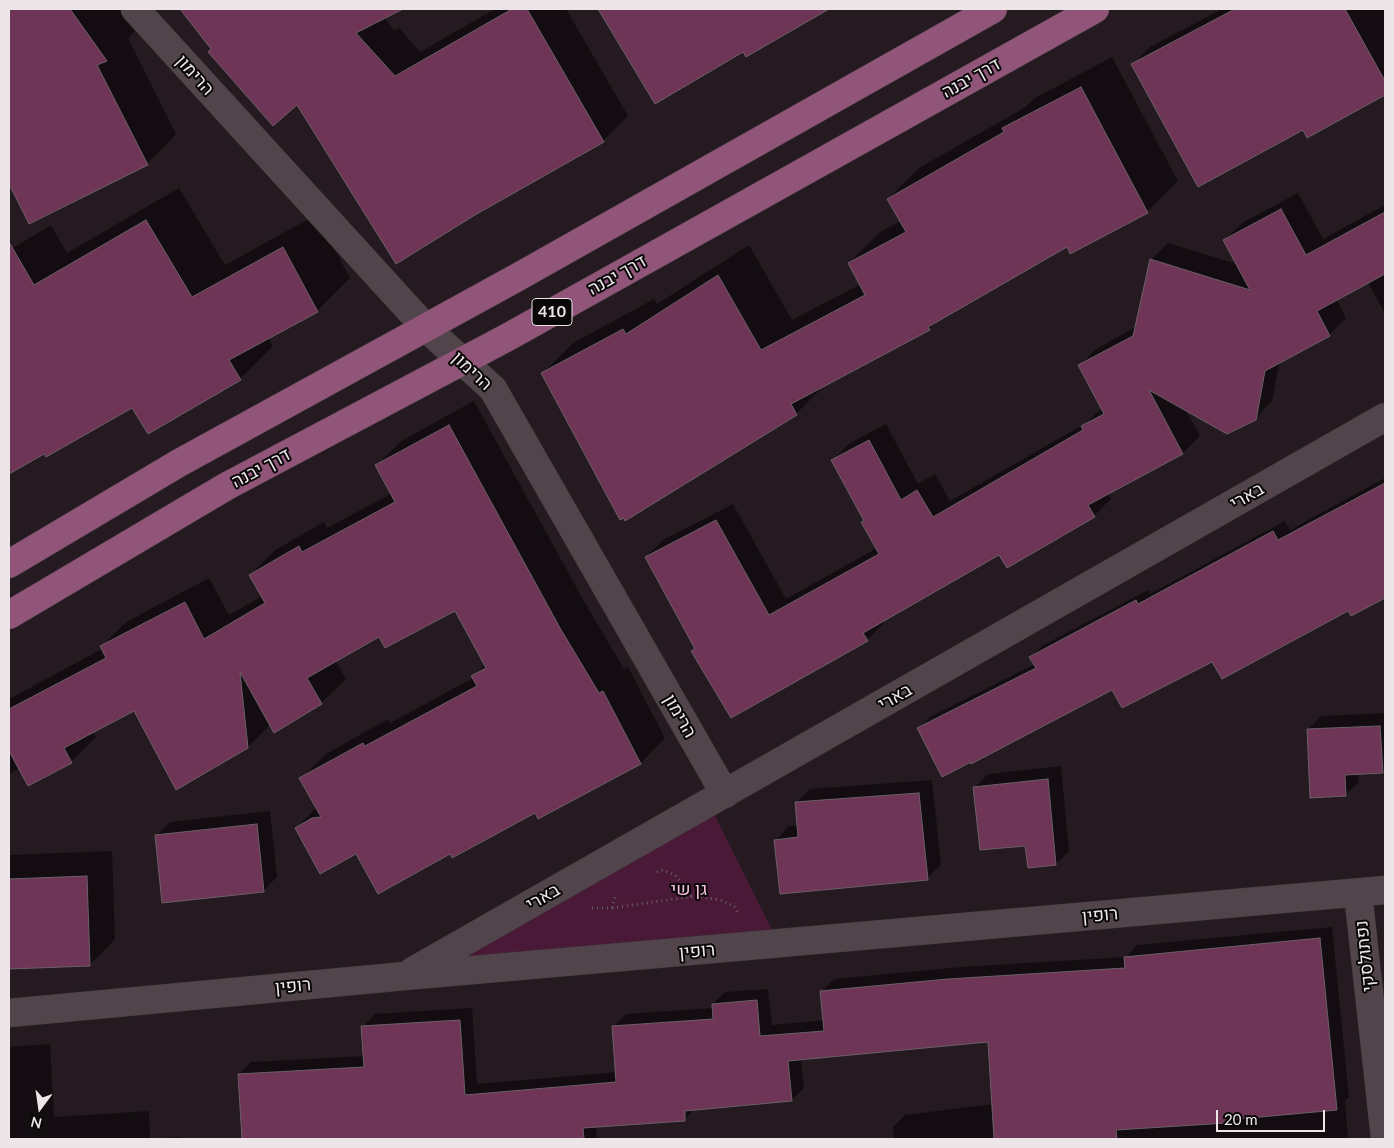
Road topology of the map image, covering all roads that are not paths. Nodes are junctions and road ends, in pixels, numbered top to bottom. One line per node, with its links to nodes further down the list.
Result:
1 (135, 9): 4 (street, הרימון)
2 (993, 9): 4 (main road, 410)
3 (1095, 9): 5 (main road, דרך יבנה / 410)
4 (425, 326): 5 (street, הרימון); 7 (main road, 410)
5 (460, 360): 8 (main road, דרך יבנה / 410); 9 (street, הרימון)
6 (1385, 417): 9 (street, בארי)
7 (9, 564)
8 (9, 615)
9 (725, 794): 12 (street, בארי)
10 (1385, 890): 11 (street, רופין)
11 (1358, 893): 12 (street, רופין); 14 (street, נפתולסקי)
12 (405, 976): 13 (street, רופין)
13 (9, 1014)
14 (1385, 1138)

